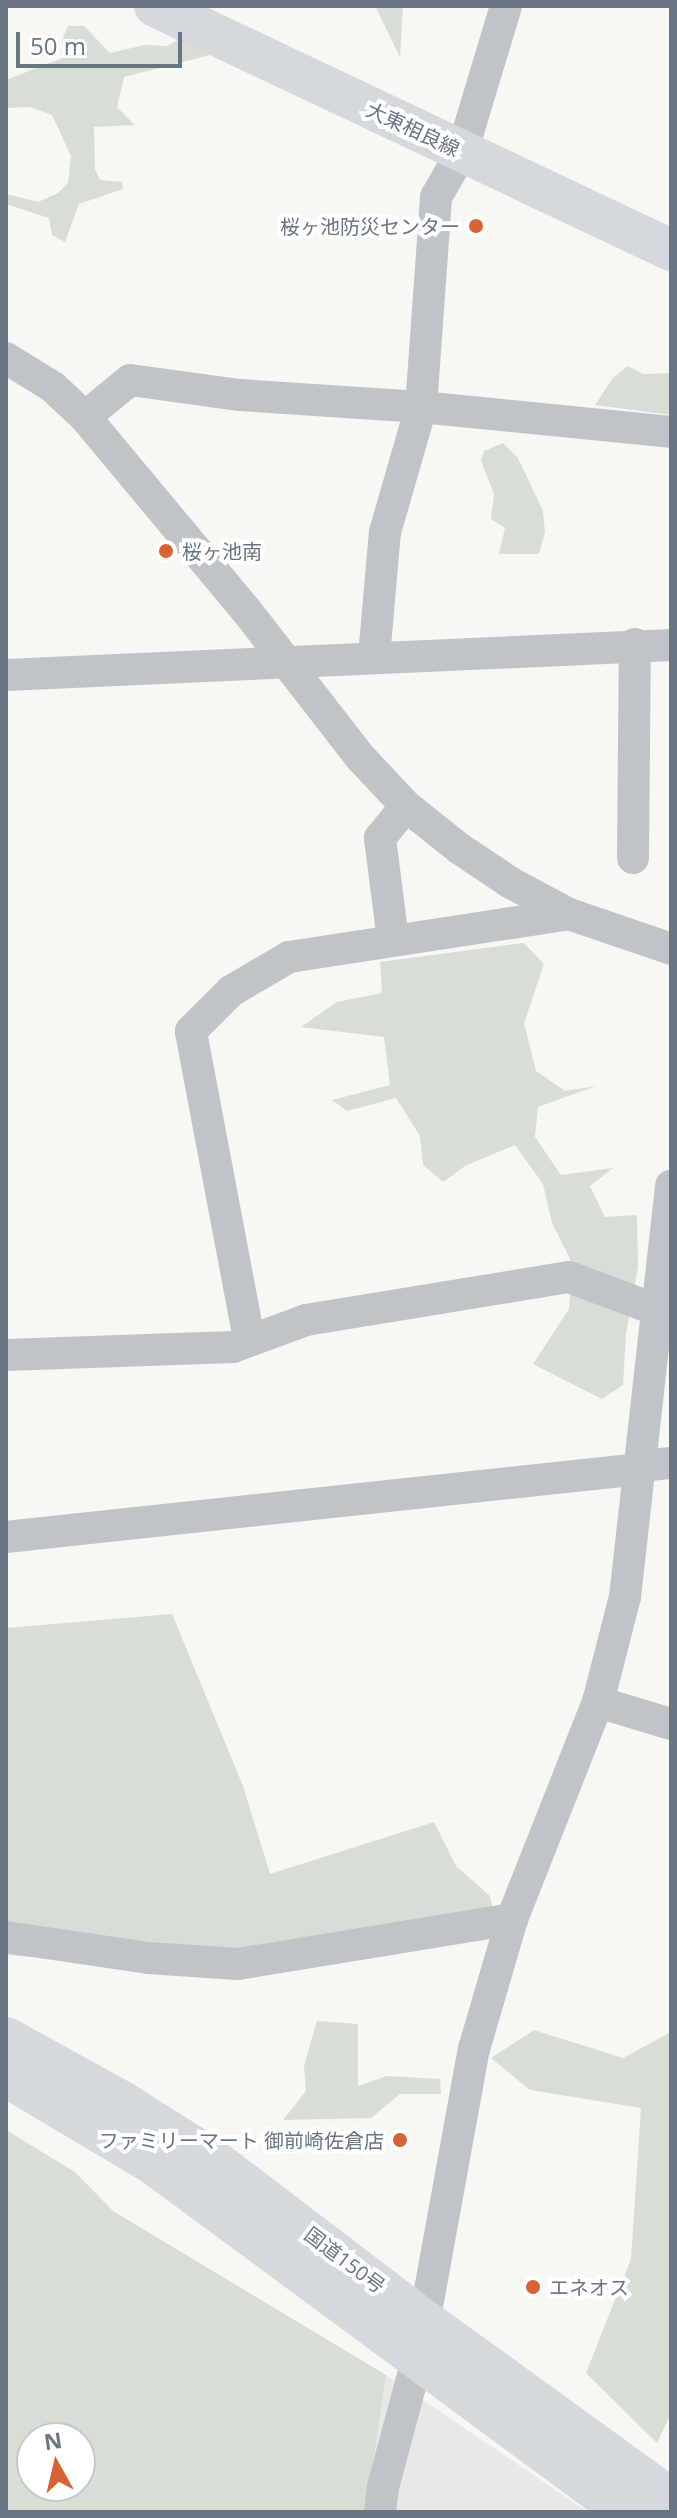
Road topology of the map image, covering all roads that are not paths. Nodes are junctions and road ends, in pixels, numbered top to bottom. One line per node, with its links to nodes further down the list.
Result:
1 (155, 6): 3 (main road, 大東相良線)
2 (506, 6): 3 (street)
3 (462, 152): 4 (main road, 大東相良線); 6 (street)
4 (671, 250)
5 (6, 358): 7 (street)
6 (421, 407): 7 (street); 8 (street); 11 (street)
7 (85, 417): 12 (street)
8 (671, 432)
9 (635, 644): 10 (street); 11 (street); 15 (street)
10 (671, 645)
11 (374, 657): 12 (street)
12 (285, 661): 13 (street); 14 (street)
13 (6, 675)
14 (406, 806): 16 (street); 17 (street)
15 (633, 858)
16 (569, 914): 17 (street); 18 (street)
17 (393, 940): 21 (street)
18 (671, 949)
19 (669, 1206): 20 (street)
20 (657, 1310): 21 (street); 23 (street)
21 (249, 1339): 22 (street)
22 (6, 1355)
23 (651, 1466): 24 (street); 25 (street)
24 (6, 1537)
25 (598, 1702): 26 (street); 27 (street)
26 (671, 1724)
27 (512, 1919): 28 (street); 31 (street)
28 (6, 1937)
29 (6, 2039): 31 (highway, 国道150号)
30 (6, 2075): 31 (highway, 国道150号)
31 (420, 2338): 32 (highway, 国道150号); 33 (street); 34 (highway, 国道150号)
32 (671, 2500)
33 (380, 2512)
34 (627, 2512)

